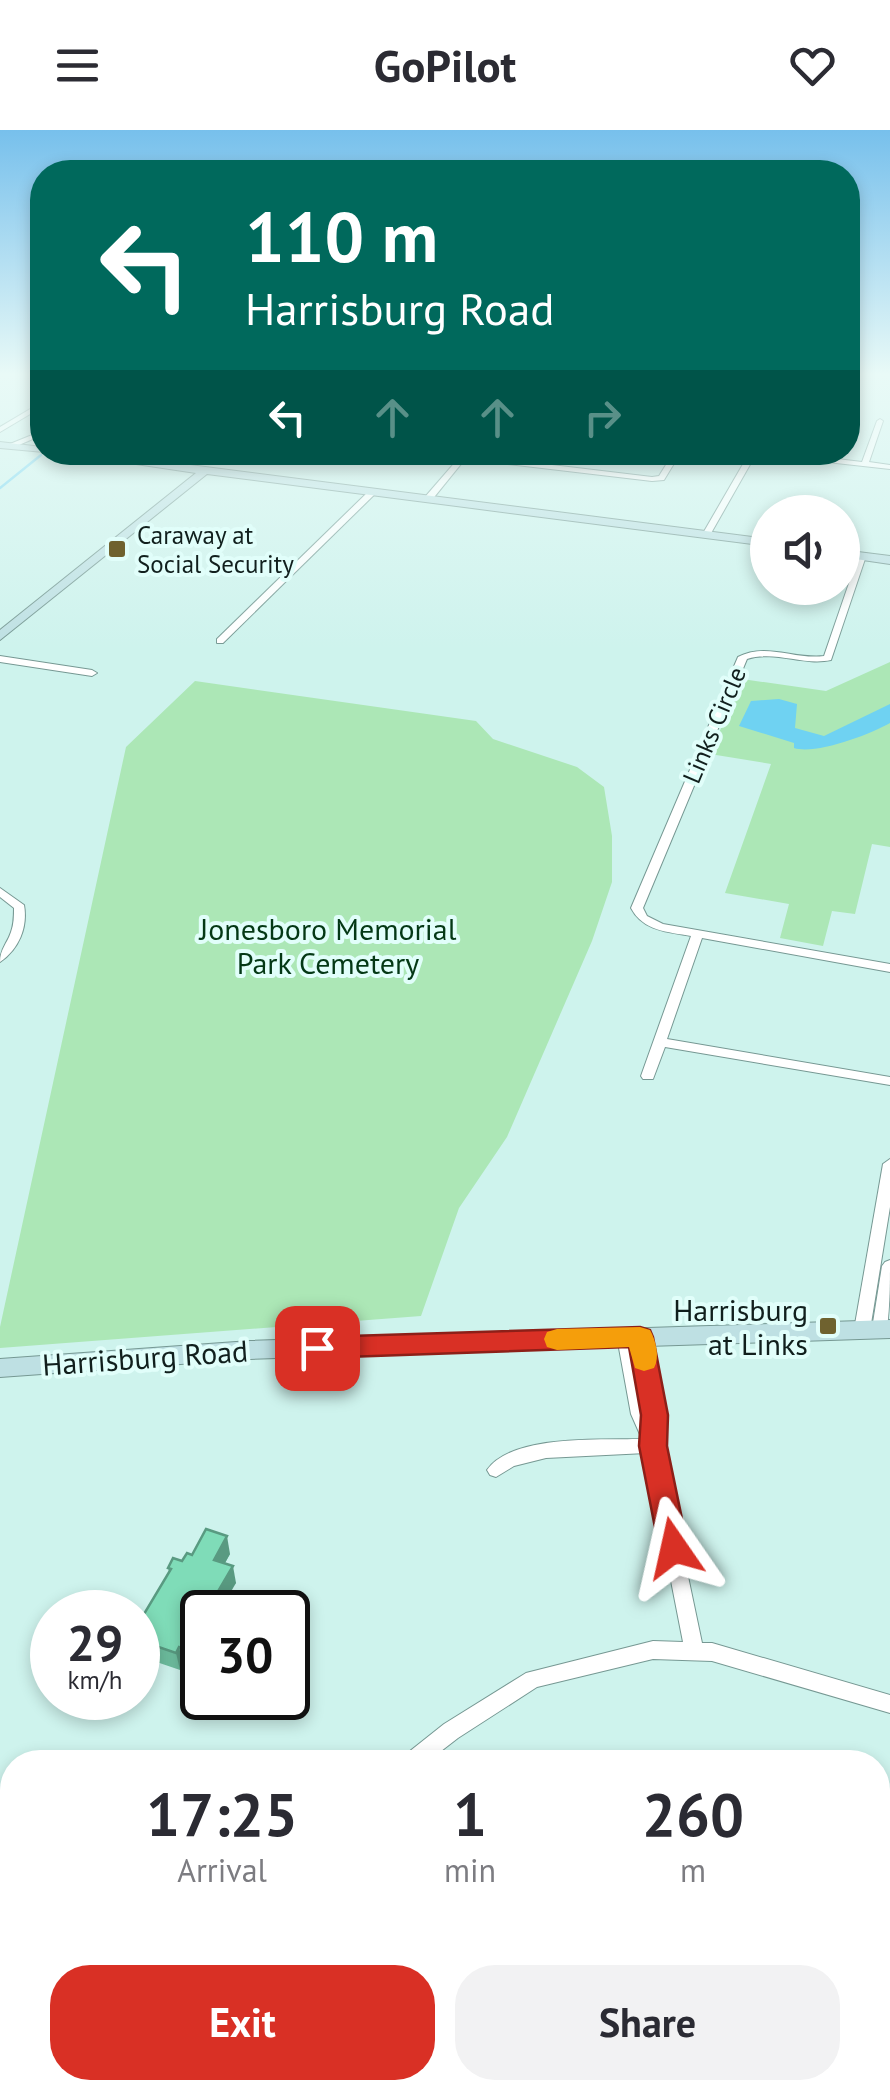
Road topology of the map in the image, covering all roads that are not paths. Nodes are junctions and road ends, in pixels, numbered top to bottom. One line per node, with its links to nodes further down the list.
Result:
1 (172, 466): 6 (street)
2 (455, 466): 8 (street)
3 (540, 466): 4 (street)
4 (669, 466)
5 (746, 466): 9 (street)
6 (204, 470): 7 (street); 13 (street)
7 (373, 492): 8 (street); 14 (street)
8 (424, 498): 9 (street)
9 (706, 534): 10 (street)
10 (750, 540)
11 (862, 556): 12 (street); 18 (street, Links Circle)
12 (890, 560)
13 (0, 636)
14 (220, 641)
15 (0, 659): 16 (street)
16 (92, 674)
17 (0, 891): 19 (street)
18 (698, 934): 20 (street, Links Circle); 21 (street)
19 (0, 958)
20 (890, 968)
21 (661, 1042): 22 (street); 23 (street)
22 (648, 1076)
23 (890, 1081)
24 (890, 1164): 26 (street)
25 (890, 1266): 26 (street)
26 (877, 1329): 27 (street, Harrisburg Road)
27 (632, 1337): 28 (street, Harrisburg Road); 29 (street)
28 (0, 1368)
29 (653, 1446): 30 (street); 31 (street)
30 (496, 1470)
31 (694, 1650): 32 (street); 33 (street)
32 (890, 1704)
33 (427, 1750)

